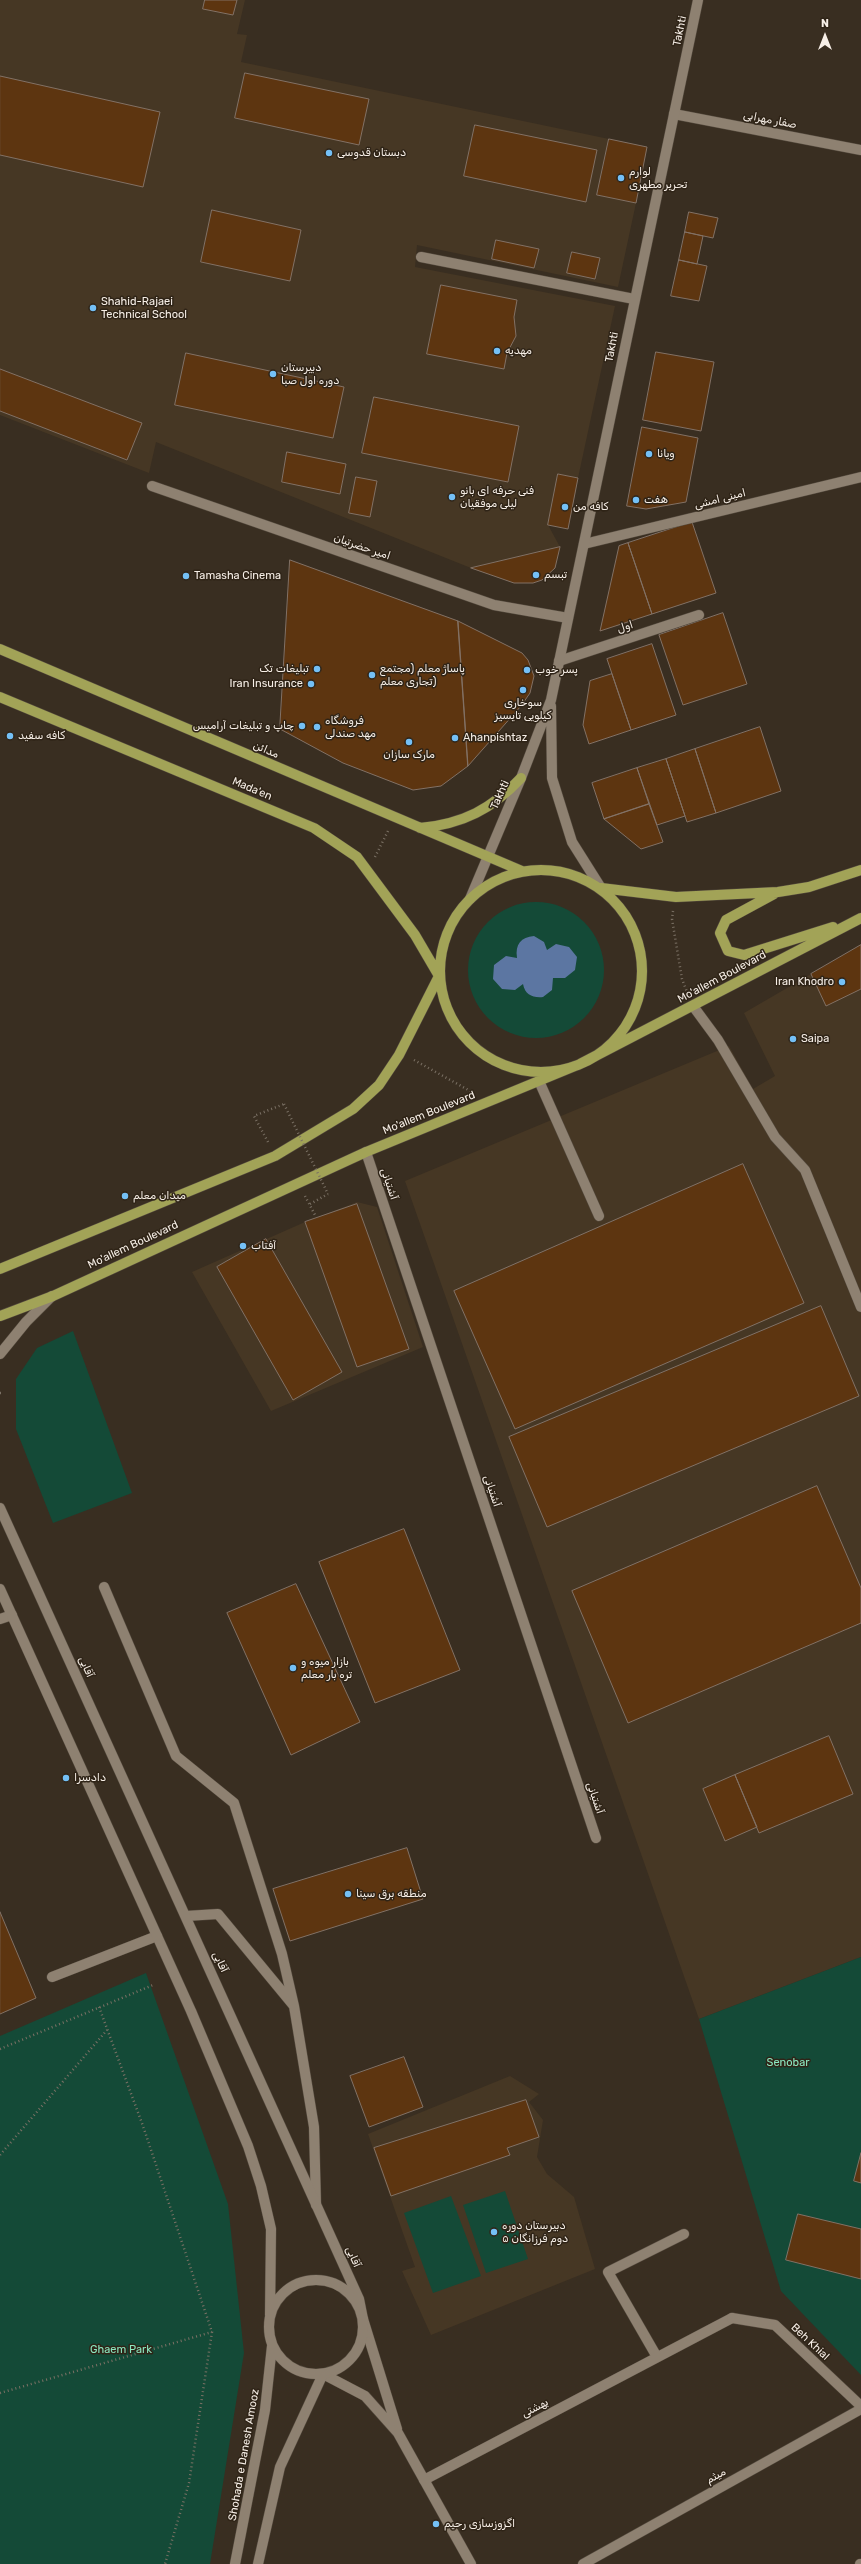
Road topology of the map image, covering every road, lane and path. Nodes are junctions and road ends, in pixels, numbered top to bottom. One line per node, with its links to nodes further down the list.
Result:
1 (698, 0): 2 (main road, Takhti)
2 (674, 114): 3 (main road, صفار مهرابی); 5 (main road, Takhti)
3 (861, 150)
4 (421, 257): 5 (main road)
5 (634, 299): 8 (main road, Takhti)
6 (861, 477): 8 (main road, امینی امشی)
7 (152, 486): 10 (main road, امیر حضرتیان)
8 (584, 544): 10 (main road, Takhti)
9 (699, 615): 12 (main road, اول)
10 (568, 618): 12 (main road, Takhti)
11 (0, 650): 16 (main road, مدائن)
12 (559, 661): 14 (main road, Takhti)
13 (0, 697): 21 (main road, Mada'en)
14 (551, 700): 15 (main road, Takhti); 22 (main road, Takhti)
15 (521, 778): 17 (main road); 18 (main road, Takhti)
16 (395, 818): 17 (main road, مدائن); 21 (path)
17 (418, 828): 18 (main road, مدائن)
18 (486, 857): 20 (main road, مدائن); 25 (main road, Takhti)
19 (861, 870): 23 (main road)
20 (522, 871): 22 (main road); 25 (main road)
21 (368, 872): 27 (main road, Mada'en)
22 (601, 888): 24 (main road); 30 (main road)
23 (778, 892): 24 (main road); 26 (main road)
24 (676, 897): 28 (path)
25 (470, 899): 27 (main road)
26 (860, 918): 28 (main road, Mo'allem Boulevard)
27 (439, 976): 29 (main road); 30 (main road)
28 (693, 1006): 30 (main road, Mo'allem Boulevard); 41 (main road)
29 (399, 1055): 32 (path); 34 (main road)
30 (580, 1064): 31 (main road, Mo'allem Boulevard)
31 (539, 1081): 32 (main road, Mo'allem Boulevard); 38 (main road)
32 (484, 1104): 33 (main road, Mo'allem Boulevard)
33 (366, 1152): 35 (main road, Mo'allem Boulevard); 49 (main road, آشتیانی)
34 (275, 1156): 36 (path, bridge); 39 (main road)
35 (298, 1183): 36 (path); 40 (main road, Mo'allem Boulevard)
36 (310, 1204): 37 (path)
37 (314, 1215)
38 (598, 1216)
39 (0, 1269)
40 (53, 1296): 42 (main road, Mo'allem Boulevard); 43 (main road)
41 (861, 1307)
42 (0, 1316)
43 (0, 1354)
44 (0, 1508): 50 (main road, آقایی)
45 (104, 1587): 54 (main road)
46 (0, 1589): 47 (main road)
47 (12, 1615): 48 (main road); 51 (main road)
48 (0, 1619)
49 (596, 1838)
50 (186, 1916): 54 (main road); 59 (main road, آقایی)
51 (157, 1936): 52 (main road); 61 (main road)
52 (52, 1977)
53 (153, 1985): 55 (path)
54 (294, 2006): 59 (main road)
55 (99, 2007): 56 (path); 57 (path)
56 (107, 2030): 58 (path); 64 (path)
57 (0, 2049)
58 (0, 2155)
59 (316, 2205): 63 (main road, آقایی)
60 (684, 2234): 66 (main road)
61 (270, 2314): 63 (main road); 65 (main road)
62 (732, 2318): 66 (main road, بهشتی); 69 (main road, Beh Khial)
63 (362, 2319): 67 (main road); 70 (main road, آقایی)
64 (212, 2332): 68 (path); 72 (path)
65 (272, 2346): 67 (main road); 73 (main road, Shohada e Danesh Amooz)
66 (657, 2357): 71 (main road, بهشتی)
67 (323, 2374): 70 (main road, آقایی); 74 (main road)
68 (0, 2393)
69 (861, 2407): 76 (main road, میثم)
70 (398, 2433): 71 (main road, آقایی)
71 (424, 2480): 75 (main road, آقایی)
72 (166, 2564)
73 (235, 2564)
74 (258, 2564)
75 (471, 2564)
76 (583, 2564)

